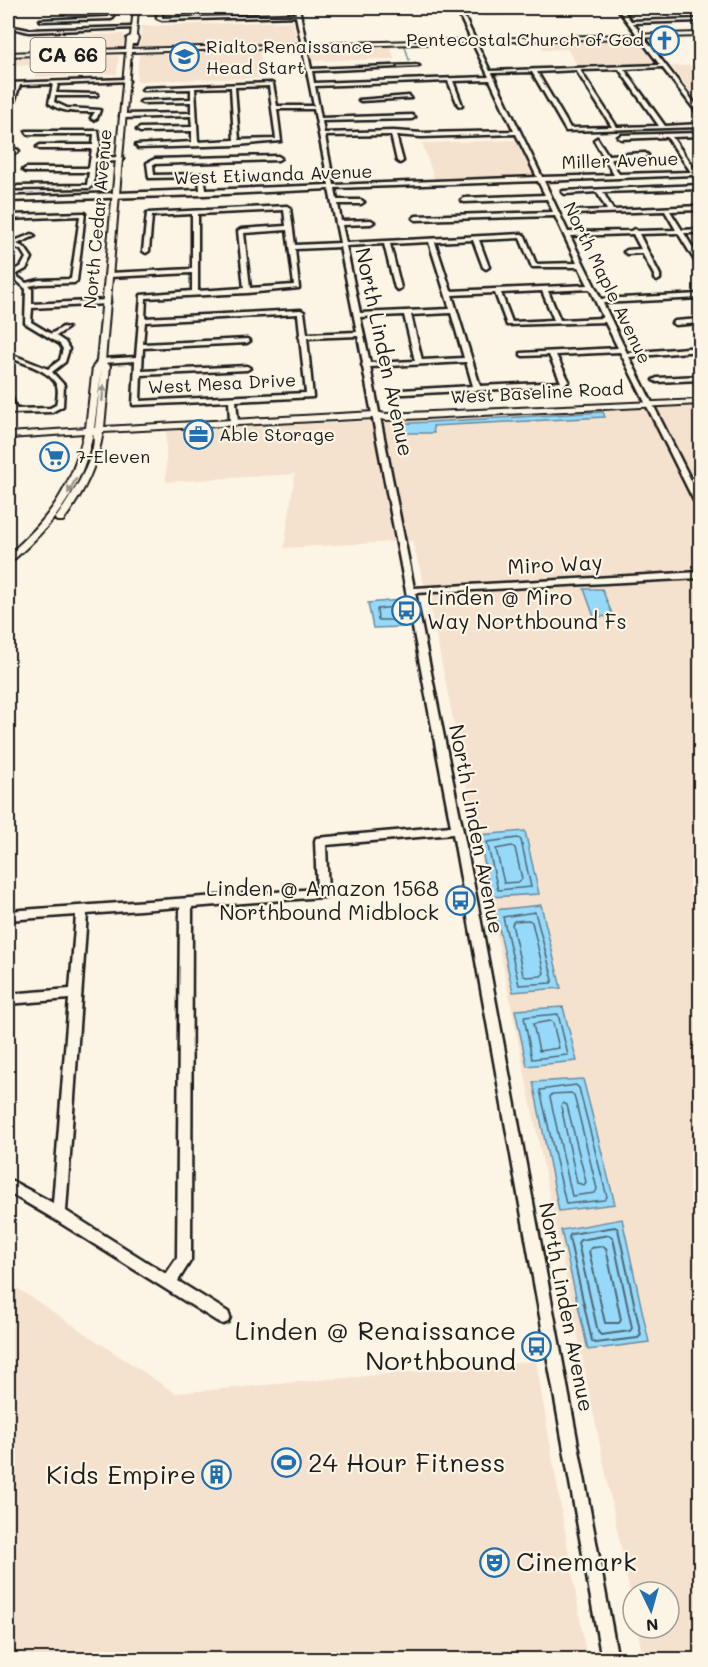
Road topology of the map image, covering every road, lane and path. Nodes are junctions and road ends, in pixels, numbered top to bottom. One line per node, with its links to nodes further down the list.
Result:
1 (12, 8): 24 (street)
2 (78, 8): 20 (street)
3 (112, 8): 20 (street)
4 (136, 8): 5 (street); 25 (main road, North Cedar Avenue)
5 (160, 8): 19 (street)
6 (194, 8): 19 (street)
7 (228, 8): 18 (street)
8 (262, 8): 17 (street)
9 (297, 8): 16 (street, North Linden Avenue)
10 (458, 8): 30 (street, North Maple Avenue)
11 (683, 8): 13 (street); 14 (street)
12 (621, 9): 13 (street); 23 (street)
13 (652, 9)
14 (700, 9)
15 (44, 14): 21 (street)
16 (298, 15): 17 (street); 31 (street, North Linden Avenue)
17 (263, 16): 18 (street)
18 (229, 17): 19 (street)
19 (194, 18)
20 (76, 19): 21 (street)
21 (42, 20): 27 (street)
22 (700, 20): 23 (street)
23 (630, 22): 29 (street)
24 (8, 23): 26 (street)
25 (133, 28): 27 (street); 33 (main road, North Cedar Avenue)
26 (10, 29): 27 (street)
27 (41, 31)
28 (700, 35): 29 (main road)
29 (642, 36): 30 (main road); 37 (street)
30 (474, 41): 31 (main road, CA 66); 39 (street, North Maple Avenue)
31 (304, 47): 33 (main road, CA 66); 41 (street, North Linden Avenue)
32 (72, 52): 33 (main road); 34 (main road); 35 (main road)
33 (131, 52): 35 (main road, CA 66); 43 (main road, North Cedar Avenue)
34 (8, 55): 35 (main road, CA 66)
35 (43, 56)
36 (415, 66): 41 (street)
37 (665, 66): 38 (street); 67 (street)
38 (621, 68): 40 (street); 74 (street)
39 (485, 69): 42 (street); 44 (street, North Maple Avenue)
40 (577, 69): 42 (street); 76 (street)
41 (309, 70): 50 (street, North Linden Avenue)
42 (534, 71): 76 (street)
43 (128, 75): 47 (street); 69 (main road, North Cedar Avenue)
44 (492, 78): 45 (street); 79 (street, North Maple Avenue)
45 (450, 80): 46 (street); 61 (street)
46 (404, 81): 50 (street); 56 (street)
47 (56, 83): 49 (street); 54 (street)
48 (8, 84): 49 (street)
49 (18, 84): 59 (street)
50 (312, 85): 62 (street, North Linden Avenue)
51 (232, 86): 52 (street); 65 (street); 87 (street)
52 (193, 87): 53 (street); 57 (street)
53 (144, 89)
54 (53, 94): 55 (street); 64 (street)
55 (96, 95)
56 (409, 97): 58 (street); 63 (street)
57 (193, 100): 60 (street); 68 (street)
58 (361, 100)
59 (12, 102)
60 (142, 102)
61 (460, 105)
62 (316, 107): 65 (street); 72 (street, North Linden Avenue)
63 (412, 107)
64 (61, 108): 66 (street); 70 (street)
65 (275, 108): 87 (street)
66 (52, 112)
67 (700, 112)
68 (193, 114): 69 (street); 75 (street)
69 (123, 117): 95 (main road, North Cedar Avenue)
70 (94, 118)
71 (408, 118): 72 (street)
72 (319, 120): 82 (street, North Linden Avenue)
73 (700, 126): 74 (street)
74 (663, 127): 76 (street)
75 (194, 129): 77 (street); 88 (street)
76 (616, 129)
77 (140, 130)
78 (28, 132): 91 (street)
79 (518, 132): 80 (street); 105 (street, North Maple Avenue)
80 (393, 133): 82 (street); 100 (street)
81 (700, 134): 83 (street)
82 (321, 135): 110 (street, North Linden Avenue)
83 (668, 135): 84 (street); 103 (street)
84 (621, 137)
85 (597, 140): 96 (street)
86 (218, 143): 87 (street); 88 (street); 99 (street)
87 (237, 143)
88 (195, 144): 89 (street)
89 (138, 146)
90 (40, 147): 91 (street)
91 (97, 147): 97 (street)
92 (8, 149): 93 (street)
93 (16, 151)
94 (645, 155): 96 (street)
95 (120, 157): 97 (street); 115 (main road, North Cedar Avenue)
96 (607, 157): 104 (street)
97 (93, 158): 102 (street)
98 (278, 158): 99 (street)
99 (219, 159): 114 (street)
100 (400, 161)
101 (26, 170): 102 (street)
102 (92, 170): 109 (street)
103 (698, 173): 104 (street, Miller Avenue); 106 (street)
104 (618, 177): 105 (street, Miller Avenue)
105 (540, 180): 107 (street, West Etiwanda Avenue); 116 (street, North Maple Avenue)
106 (700, 181)
107 (457, 183): 110 (street, West Etiwanda Avenue); 118 (street)
108 (700, 187): 111 (street)
109 (18, 188)
110 (331, 189): 112 (street, West Etiwanda Avenue); 119 (street, North Linden Avenue)
111 (599, 191): 113 (street); 125 (street)
112 (246, 192): 114 (street, West Etiwanda Avenue); 122 (street)
113 (565, 192)
114 (203, 193): 115 (street, West Etiwanda Avenue)
115 (117, 195): 117 (street, West Etiwanda Avenue); 154 (main road, North Cedar Avenue)
116 (549, 197): 118 (street); 127 (street, North Maple Avenue)
117 (8, 199)
118 (464, 200): 130 (street)
119 (334, 202): 120 (street); 132 (street, North Linden Avenue)
120 (361, 202)
121 (700, 208): 123 (street)
122 (246, 210): 124 (street); 133 (street)
123 (667, 210): 125 (street); 136 (street)
124 (195, 212): 145 (street); 152 (street)
125 (611, 212): 126 (street)
126 (574, 213)
127 (557, 214): 130 (street); 137 (street, North Maple Avenue)
128 (8, 217): 156 (street)
129 (416, 218): 130 (street)
130 (471, 218)
131 (371, 222): 132 (street)
132 (338, 223): 143 (street, North Linden Avenue)
133 (290, 228): 144 (street); 160 (street)
134 (634, 231): 136 (street); 137 (street); 146 (street)
135 (700, 231): 136 (street)
136 (681, 232): 148 (street)
137 (567, 234): 150 (street, North Maple Avenue)
138 (32, 236): 142 (street)
139 (476, 239): 140 (street); 150 (street); 151 (street)
140 (432, 241): 141 (street); 163 (street)
141 (387, 242): 143 (street); 158 (street)
142 (9, 243): 153 (street)
143 (342, 245): 144 (street); 170 (street, North Linden Avenue)
144 (293, 247): 160 (street)
145 (146, 251)
146 (644, 251): 147 (street); 155 (street)
147 (627, 252)
148 (698, 256): 149 (street)
149 (700, 264)
150 (582, 265): 157 (street, North Maple Avenue)
151 (486, 267)
152 (195, 272): 154 (street); 162 (street)
153 (9, 275): 156 (street)
154 (109, 275): 166 (main road, North Cedar Avenue)
155 (657, 279)
156 (25, 285): 167 (street)
157 (592, 287): 159 (street); 165 (street, North Maple Avenue)
158 (398, 288)
159 (544, 288): 161 (street); 174 (street)
160 (247, 291): 162 (street)
161 (497, 291): 163 (street); 174 (street)
162 (195, 293): 171 (street)
163 (449, 293): 168 (street)
164 (700, 296): 165 (street)
165 (599, 301): 172 (street, North Maple Avenue)
166 (107, 302): 167 (street); 189 (main road, North Cedar Avenue)
167 (29, 306): 178 (street)
168 (454, 311): 169 (street); 188 (street)
169 (407, 313): 170 (street); 190 (street)
170 (356, 315): 177 (street, North Linden Avenue)
171 (142, 320): 179 (street); 181 (street)
172 (608, 320): 174 (street); 184 (street, North Maple Avenue)
173 (700, 321): 175 (street)
174 (558, 322)
175 (675, 323)
176 (65, 328): 178 (street)
177 (359, 334): 179 (street); 191 (street, North Linden Avenue)
178 (52, 336): 193 (street)
179 (303, 336): 201 (street, West Mesa Drive)
180 (247, 341): 181 (street)
181 (140, 346): 187 (street)
182 (700, 349): 184 (street)
183 (551, 352): 184 (street); 185 (street); 197 (street)
184 (624, 352): 202 (street, North Maple Avenue)
185 (523, 354)
186 (8, 355): 193 (street)
187 (139, 359): 189 (street); 194 (street)
188 (469, 360): 190 (street); 197 (street)
189 (101, 361): 206 (main road, North Cedar Avenue)
190 (418, 363): 191 (street)
191 (365, 365): 204 (street, North Linden Avenue)
192 (247, 369): 194 (street)
193 (48, 372): 200 (street)
194 (138, 373): 201 (street, West Mesa Drive)
195 (700, 378): 196 (street)
196 (657, 380)
197 (477, 388): 198 (street)
198 (404, 392)
199 (700, 397): 202 (main road)
200 (8, 398)
201 (232, 399): 205 (street)
202 (649, 402): 203 (main road, West Baseline Road); 204 (main road, West Baseline Road); 208 (street, North Maple Avenue)
203 (700, 402)
204 (375, 415): 205 (main road, West Baseline Road); 212 (street, North Linden Avenue)
205 (234, 422): 206 (main road, West Baseline Road)
206 (95, 428): 207 (main road, West Baseline Road); 209 (main road, one-way to 209); 210 (main road)
207 (8, 433)
208 (700, 506)
209 (8, 560)
210 (8, 568)
211 (700, 575): 212 (street, Miro Way)
212 (411, 591): 213 (street, North Linden Avenue)
213 (456, 830): 214 (street); 223 (street, North Linden Avenue)
214 (186, 903): 215 (street); 221 (street)
215 (82, 909): 216 (street); 217 (street)
216 (8, 915)
217 (75, 993): 218 (street); 220 (street)
218 (8, 999)
219 (8, 1185): 220 (street)
220 (59, 1214): 221 (street)
221 (169, 1282): 222 (street)
222 (223, 1317)
223 (610, 1659)

